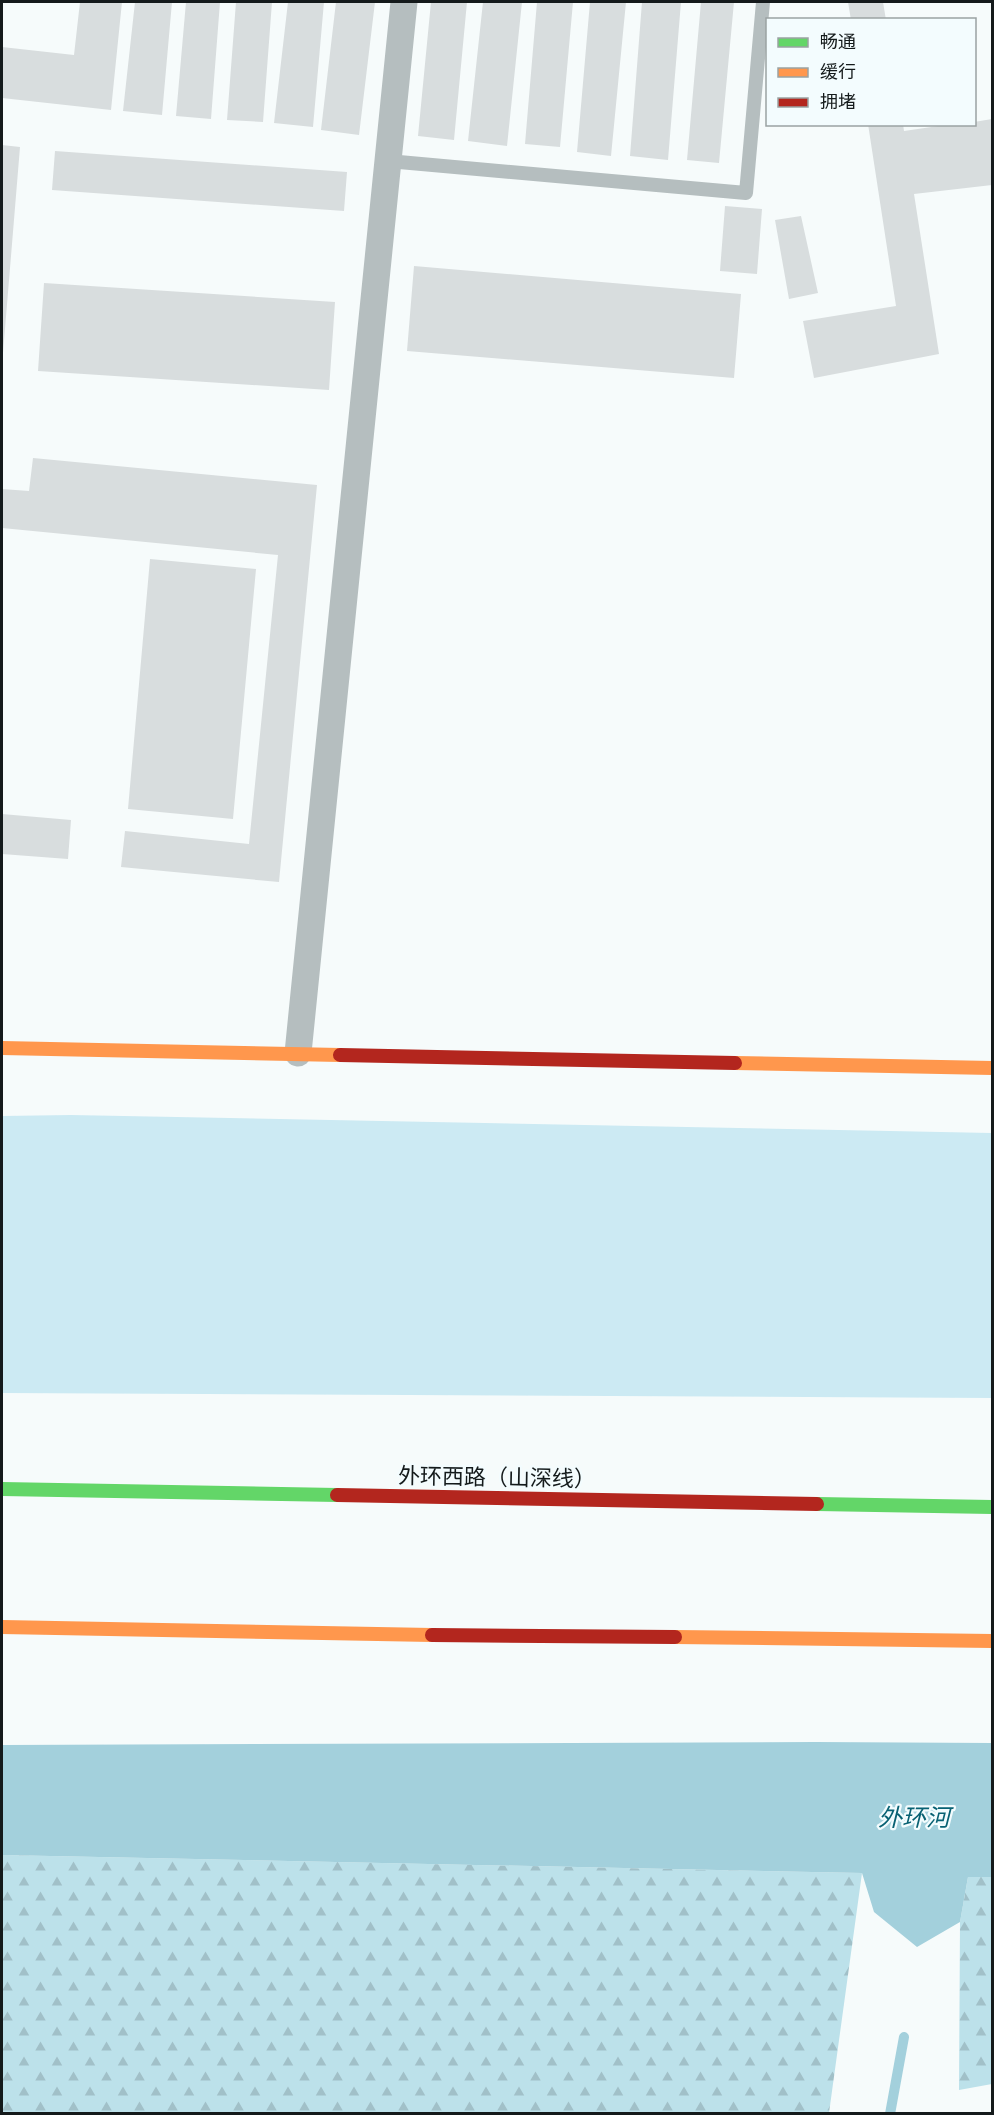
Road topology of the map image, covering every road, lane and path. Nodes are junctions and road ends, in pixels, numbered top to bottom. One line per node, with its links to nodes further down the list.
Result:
1 (404, 2): 3 (street)
2 (764, 2): 3 (lane)
3 (388, 161): 5 (street)
4 (2, 1048): 5 (main road)
5 (298, 1053): 6 (main road)
6 (993, 1068)
7 (2, 1489): 8 (main road, 外环西路（山深线）)
8 (993, 1507)
9 (2, 1628): 10 (main road)
10 (993, 1641)

